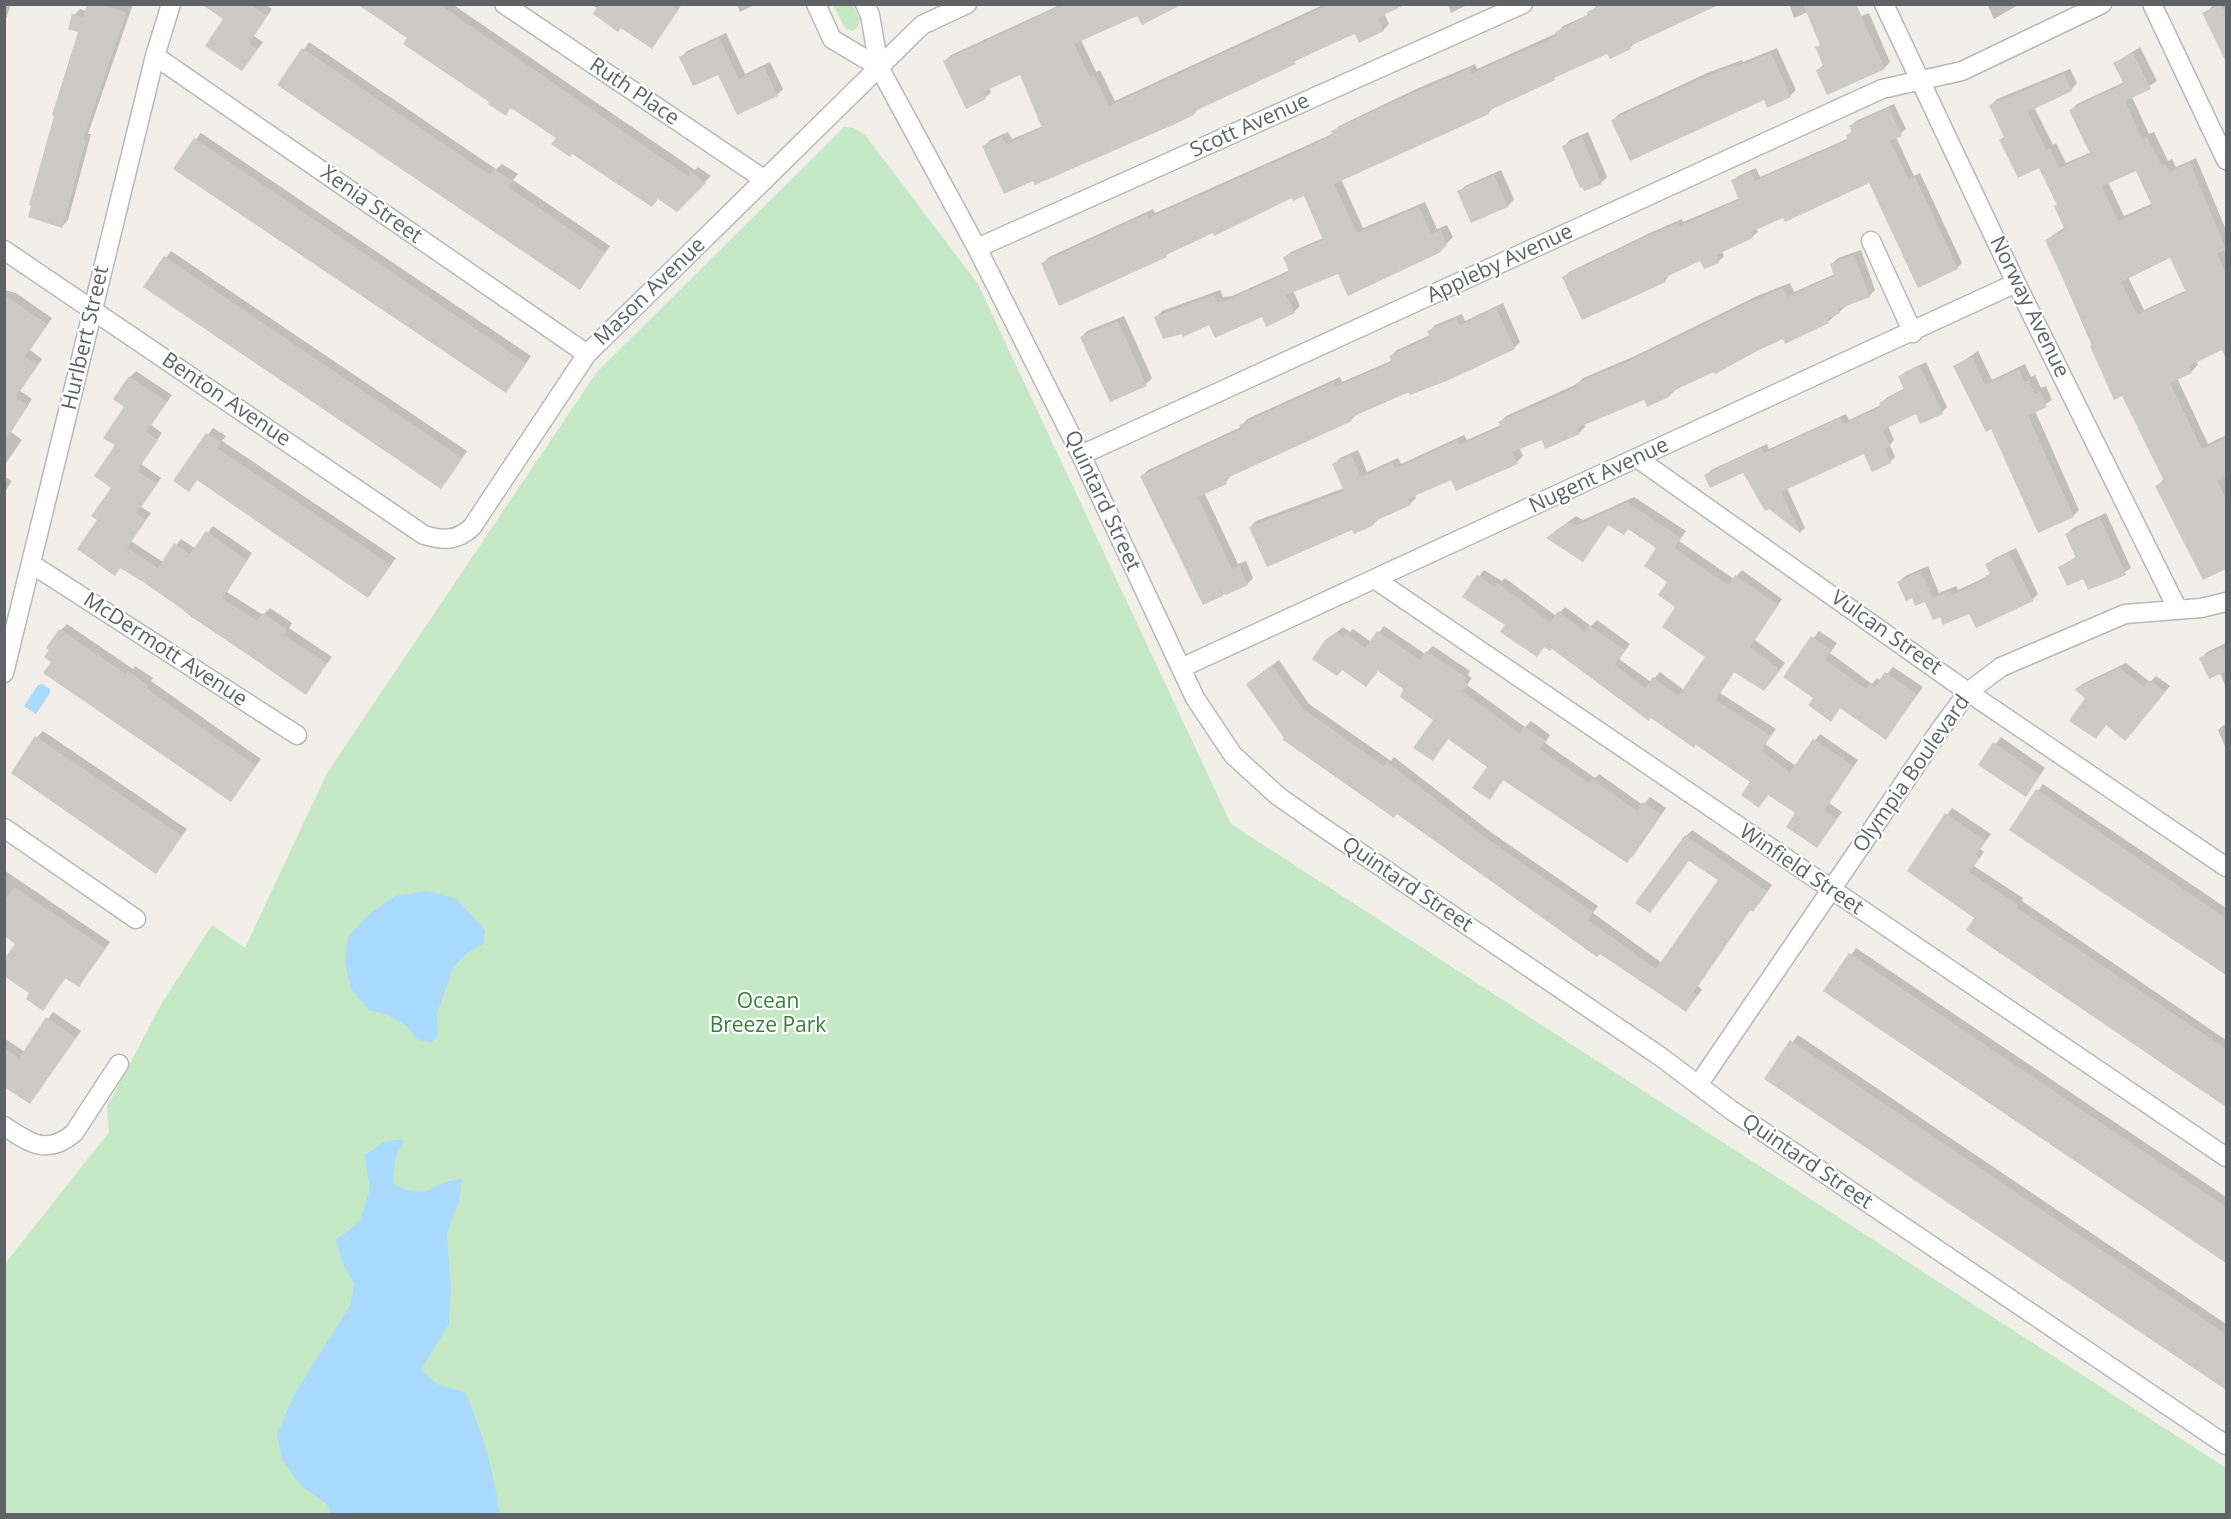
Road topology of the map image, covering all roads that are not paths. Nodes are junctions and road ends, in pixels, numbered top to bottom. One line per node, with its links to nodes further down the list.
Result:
1 (171, 4): 10 (street, Hurlbert Street)
2 (504, 4): 14 (street, Ruth Place)
3 (816, 4): 11 (street)
4 (865, 4): 11 (street, Quintard Street)
5 (967, 4): 11 (street, Mason Avenue)
6 (1523, 4): 16 (street, Scott Avenue)
7 (1884, 4): 12 (street, Norway Avenue)
8 (2103, 4): 12 (street, Appleby Avenue)
9 (2152, 4): 13 (street)
10 (155, 56): 19 (street, Hurlbert Street); 21 (street, Xenia Street)
11 (879, 67): 14 (street, Mason Avenue); 16 (street, Quintard Street)
12 (1922, 80): 18 (street, Norway Avenue); 22 (street, Appleby Avenue)
13 (2226, 160)
14 (765, 180): 21 (street, Mason Avenue)
15 (1871, 241): 20 (street)
16 (977, 248): 22 (street, Quintard Street)
17 (4, 250): 19 (street, Benton Avenue)
18 (2016, 283): 20 (street, Nugent Avenue); 28 (street, Norway Avenue)
19 (93, 309): 24 (street, Benton Avenue); 25 (street, Hurlbert Street)
20 (1913, 333): 23 (street, Nugent Avenue)
21 (587, 354): 24 (street, Mason Avenue)
22 (1081, 455): 29 (street, Quintard Street)
23 (1637, 458): 26 (street, Nugent Avenue); 31 (street, Vulcan Street)
24 (451, 540)
25 (33, 565): 30 (street, Hurlbert Street); 32 (street, McDermott Avenue)
26 (1376, 580): 29 (street, Nugent Avenue); 35 (street, Winfield Street)
27 (2226, 602): 28 (street, Olympia Boulevard)
28 (2177, 608): 31 (street, Olympia Boulevard)
29 (1181, 668): 38 (street, Quintard Street)
30 (4, 673)
31 (1968, 692): 34 (street, Vulcan Street); 35 (street, Olympia Boulevard)
32 (297, 735)
33 (4, 828): 36 (street)
34 (2226, 867)
35 (1830, 890): 38 (street, Olympia Boulevard); 40 (street, Winfield Street)
36 (136, 919)
37 (119, 1064): 39 (street)
38 (1698, 1085): 41 (street, Quintard Street)
39 (4, 1126)
40 (2226, 1157)
41 (2226, 1445)

